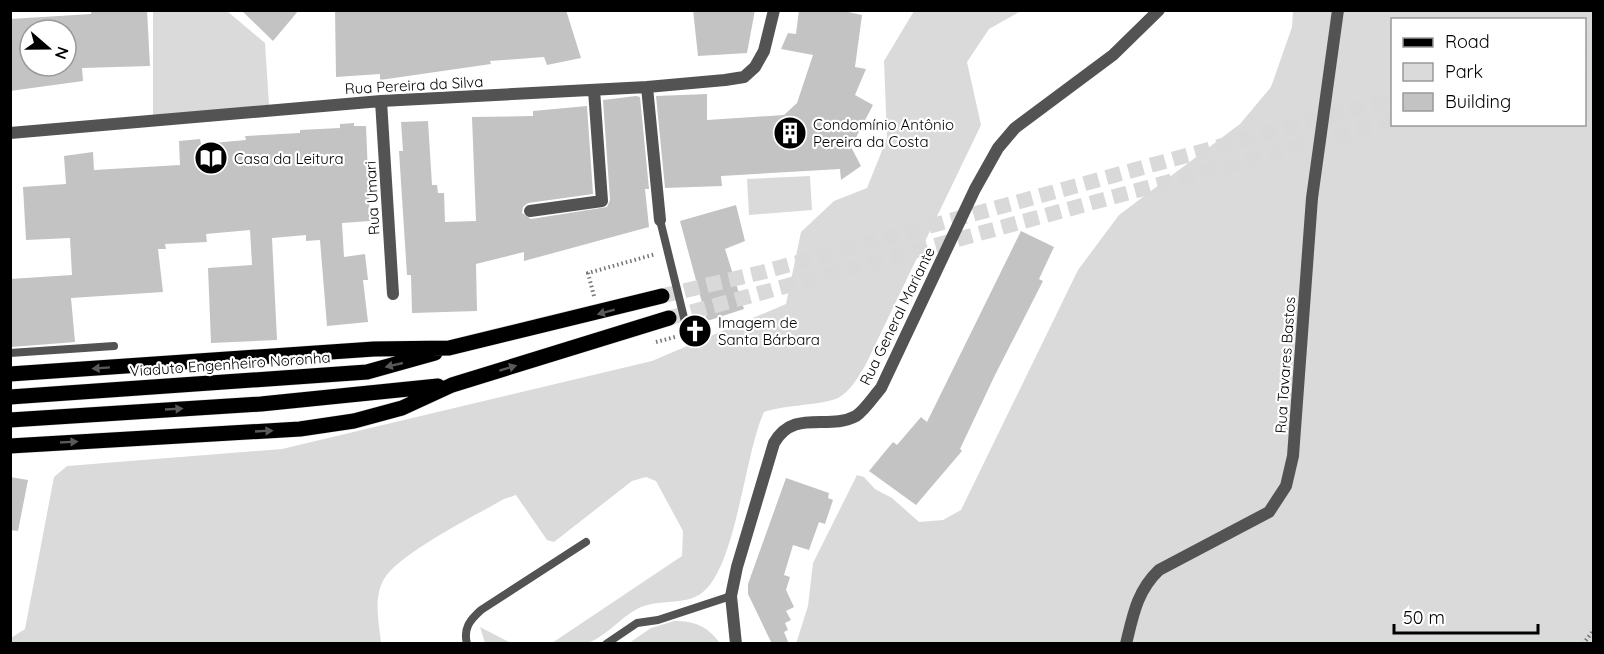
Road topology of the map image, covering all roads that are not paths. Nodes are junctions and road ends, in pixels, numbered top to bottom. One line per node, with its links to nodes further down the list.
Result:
1 (774, 10): 4 (street, Rua Pereira da Silva)
2 (1159, 10): 23 (street, Rua General Mariante)
3 (1338, 10): 27 (street, Rua Tavares Bastos)
4 (647, 87): 5 (street, Rua Pereira da Silva); 9 (street)
5 (594, 90): 6 (street, Rua Pereira da Silva); 8 (street)
6 (381, 101): 7 (street, Rua Pereira da Silva); 10 (street, Rua Umari)
7 (10, 132)
8 (530, 211)
9 (660, 220): 13 (lane)
10 (393, 294)
11 (662, 296): 15 (main road, one-way to 15)
12 (669, 318): 18 (main road, one-way to 12)
13 (688, 334)
14 (114, 346): 16 (lane)
15 (449, 348): 17 (main road, one-way to 17); 19 (main road, Viaduto Engenheiro Noronha, one-way to 19)
16 (10, 352)
17 (10, 374)
18 (452, 385): 20 (main road, one-way to 18); 21 (main road, one-way to 18)
19 (10, 397)
20 (10, 420)
21 (10, 446)
22 (586, 542): 24 (lane)
23 (731, 596): 25 (lane); 26 (street, Rua General Mariante)
24 (467, 644)
25 (606, 644)
26 (736, 644)
27 (1126, 644)

